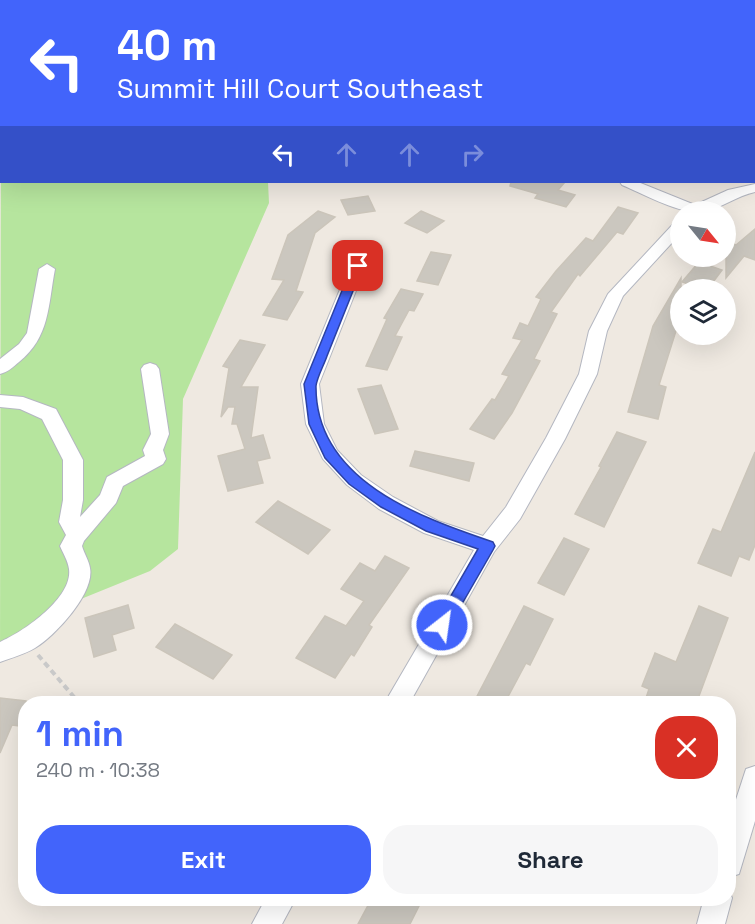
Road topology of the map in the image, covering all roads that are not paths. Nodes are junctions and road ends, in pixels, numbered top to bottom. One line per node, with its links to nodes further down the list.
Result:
1 (629, 183): 4 (street)
2 (755, 188): 3 (street)
3 (717, 201)
4 (670, 205)
5 (670, 236): 12 (street)
6 (365, 248): 12 (street)
7 (47, 269): 8 (street)
8 (0, 368)
9 (150, 369): 11 (street)
10 (0, 401): 11 (street)
11 (77, 535): 13 (street)
12 (487, 546): 14 (street)
13 (0, 652)
14 (401, 696)
15 (755, 778): 16 (street)
16 (736, 841)
17 (277, 906): 19 (street)
18 (716, 906): 20 (street)
19 (266, 924)
20 (711, 924)

